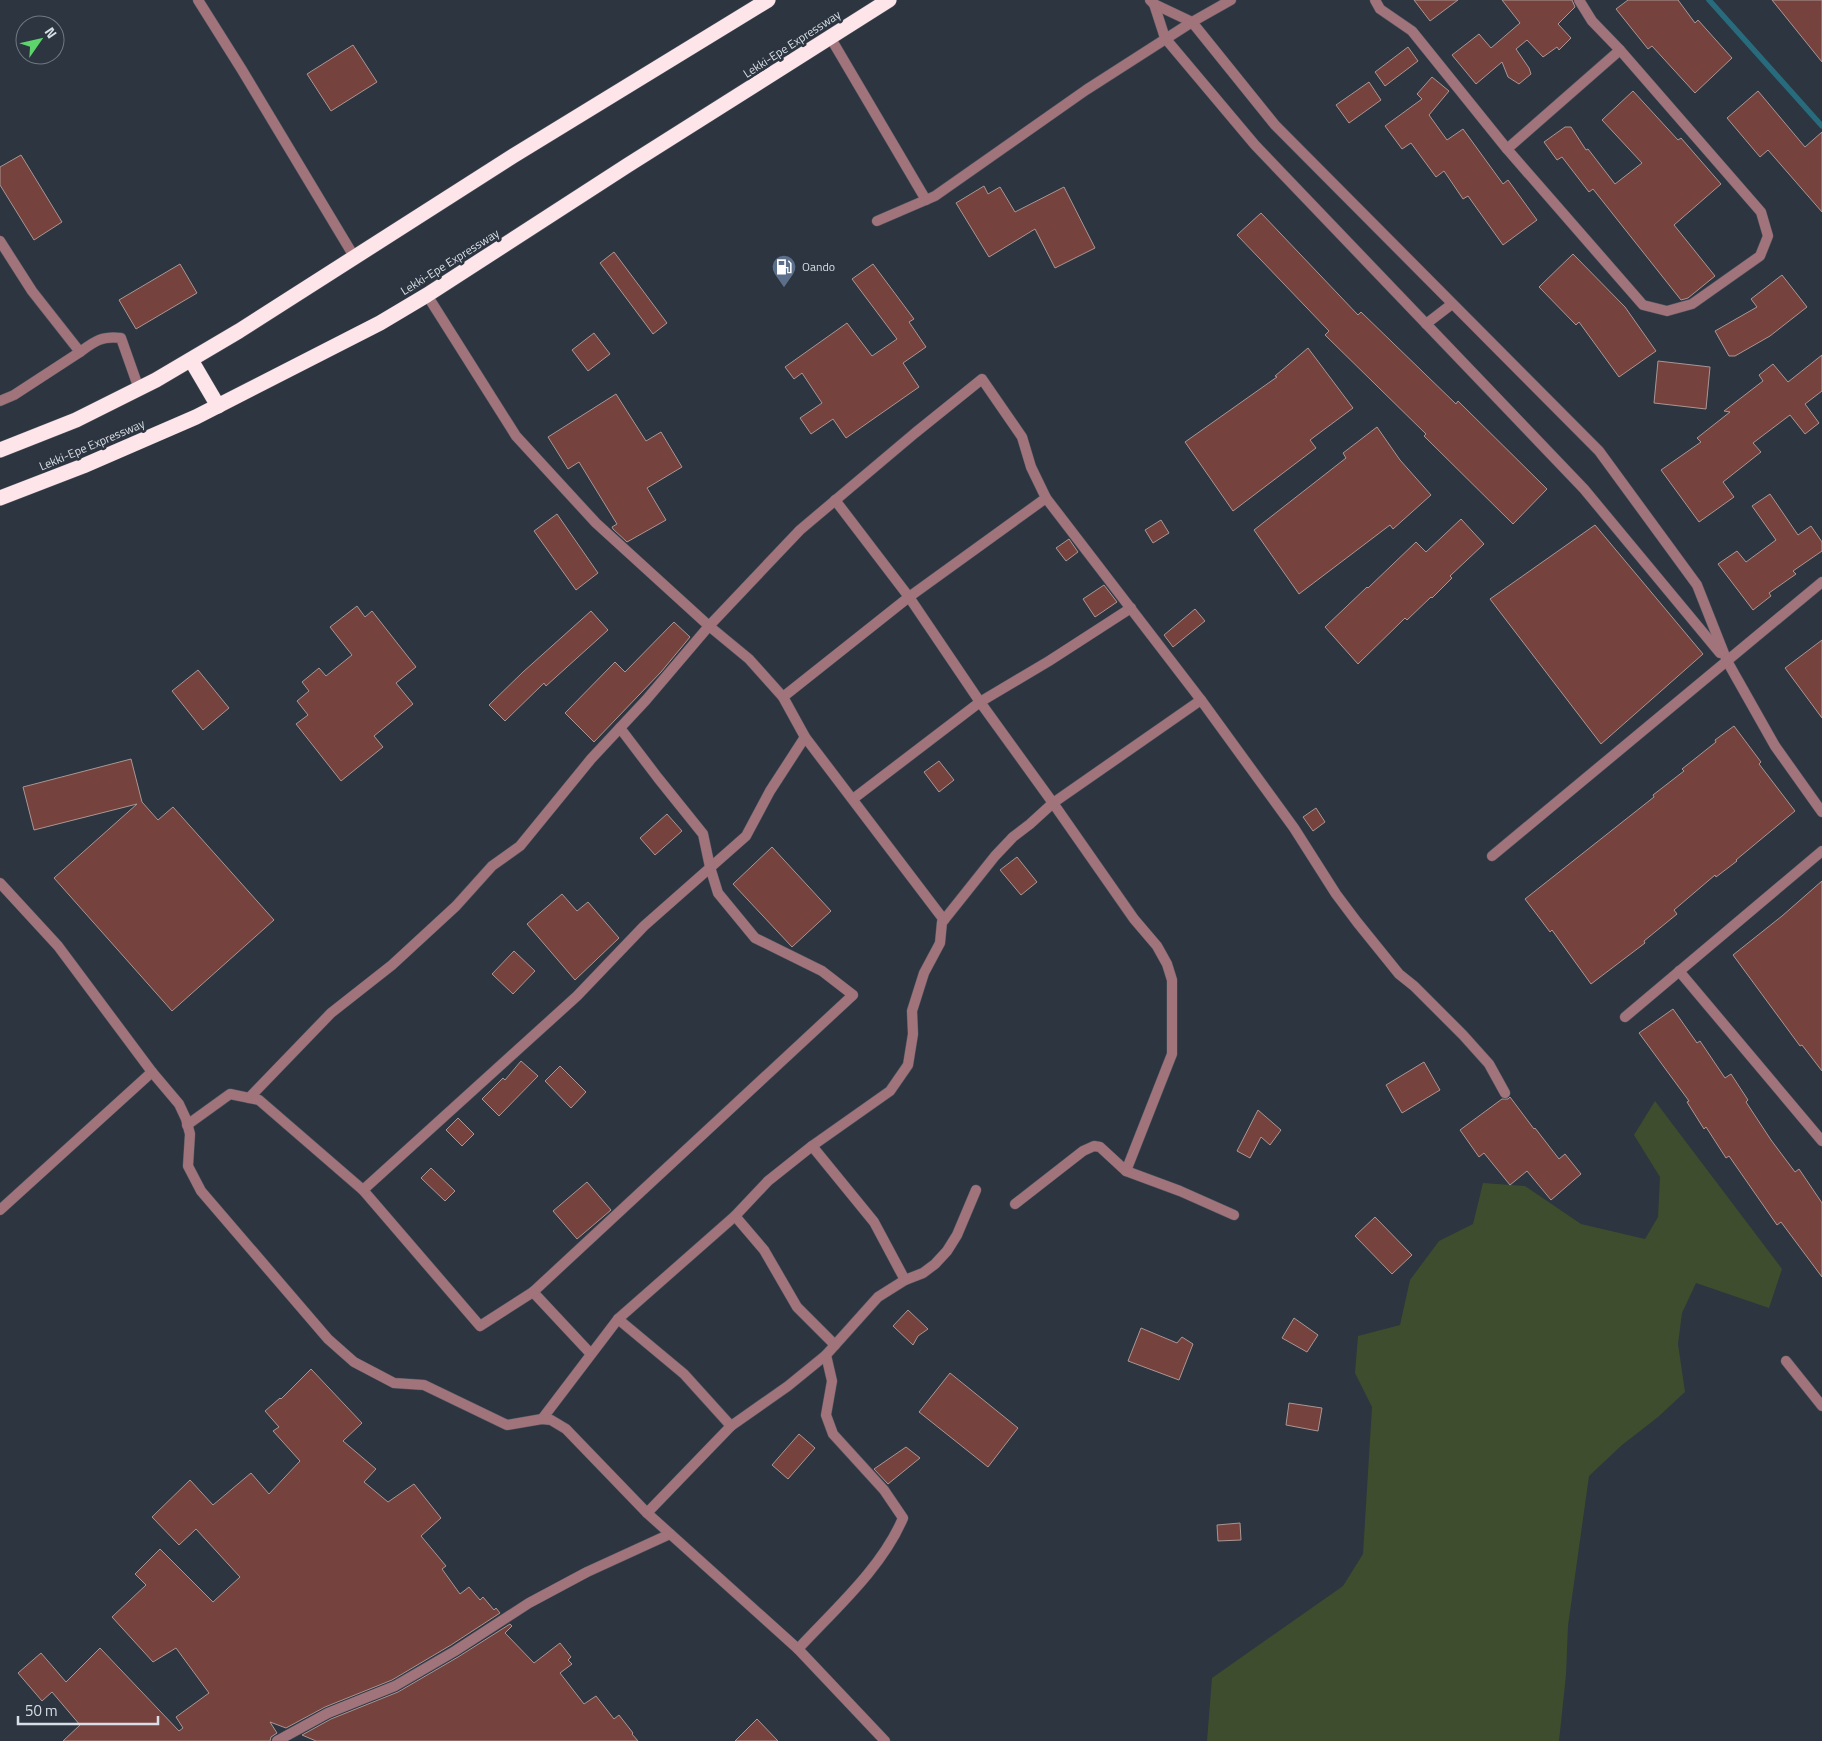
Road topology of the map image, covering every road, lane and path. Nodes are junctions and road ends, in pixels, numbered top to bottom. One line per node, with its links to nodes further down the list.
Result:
1 (198, 0): 16 (street)
2 (768, 0): 16 (highway)
3 (889, 0): 9 (highway, Lekki-Epe Expressway)
4 (1231, 0): 8 (street)
5 (1375, 0): 12 (street)
6 (1579, 0): 11 (street)
7 (1152, 2): 8 (street); 10 (street)
8 (1192, 22): 10 (street); 18 (street)
9 (830, 37): 13 (street); 17 (highway, Lekki-Epe Expressway)
10 (1166, 38): 13 (street); 19 (street)
11 (1620, 50): 12 (street); 12 (street)
12 (1507, 149)
13 (926, 200): 14 (street)
14 (877, 221)
15 (0, 241): 20 (street)
16 (355, 258): 21 (highway)
17 (427, 295): 24 (highway, Lekki-Epe Expressway); 32 (street)
18 (1452, 304): 19 (street); 33 (street)
19 (1426, 324): 33 (street)
20 (80, 352): 22 (street); 23 (street)
21 (191, 360): 22 (highway); 24 (highway)
22 (139, 389): 25 (highway)
23 (0, 401)
24 (218, 406): 26 (highway, Lekki-Epe Expressway)
25 (0, 450)
26 (0, 498)
27 (1046, 498): 28 (street); 30 (street); 31 (street)
28 (835, 500): 30 (street); 32 (street)
29 (1822, 582): 33 (street)
30 (909, 597): 34 (street); 36 (street)
31 (1131, 608): 35 (street); 36 (street)
32 (709, 626): 34 (street); 37 (street)
33 (1727, 662): 41 (street); 43 (street)
34 (783, 697): 38 (street)
35 (1201, 700): 40 (street); 50 (street)
36 (980, 702): 39 (street); 40 (street)
37 (620, 728): 44 (street); 51 (street)
38 (805, 737): 39 (street); 44 (street)
39 (853, 800): 46 (street)
40 (1053, 802): 46 (street); 55 (street)
41 (1822, 812)
42 (1822, 851): 47 (street)
43 (1492, 856)
44 (710, 867): 56 (street); 63 (street)
45 (0, 883): 49 (street)
46 (944, 920): 54 (street)
47 (1679, 971): 48 (street); 53 (street)
48 (1625, 1017)
49 (152, 1072): 52 (street); 59 (street)
50 (1505, 1093)
51 (248, 1098): 52 (street); 56 (street)
52 (188, 1125): 70 (street)
53 (1822, 1141)
54 (812, 1146): 61 (street); 62 (street)
55 (1126, 1171): 58 (street); 60 (street)
56 (363, 1190): 63 (street)
57 (976, 1190): 62 (street)
58 (1015, 1204)
59 (0, 1210)
60 (1234, 1215)
61 (735, 1216): 64 (street); 65 (street)
62 (905, 1280): 65 (street)
63 (533, 1292): 66 (street)
64 (618, 1318): 66 (street); 71 (street)
65 (835, 1345): 67 (street)
66 (590, 1353): 70 (street)
67 (826, 1355): 71 (street); 74 (street)
68 (1786, 1361): 69 (street)
69 (1822, 1406)
70 (542, 1419): 72 (street)
71 (730, 1426): 72 (street)
72 (647, 1513): 73 (street)
73 (670, 1534): 74 (street); 75 (street)
74 (798, 1649): 76 (street)
75 (277, 1741)
76 (885, 1741)

